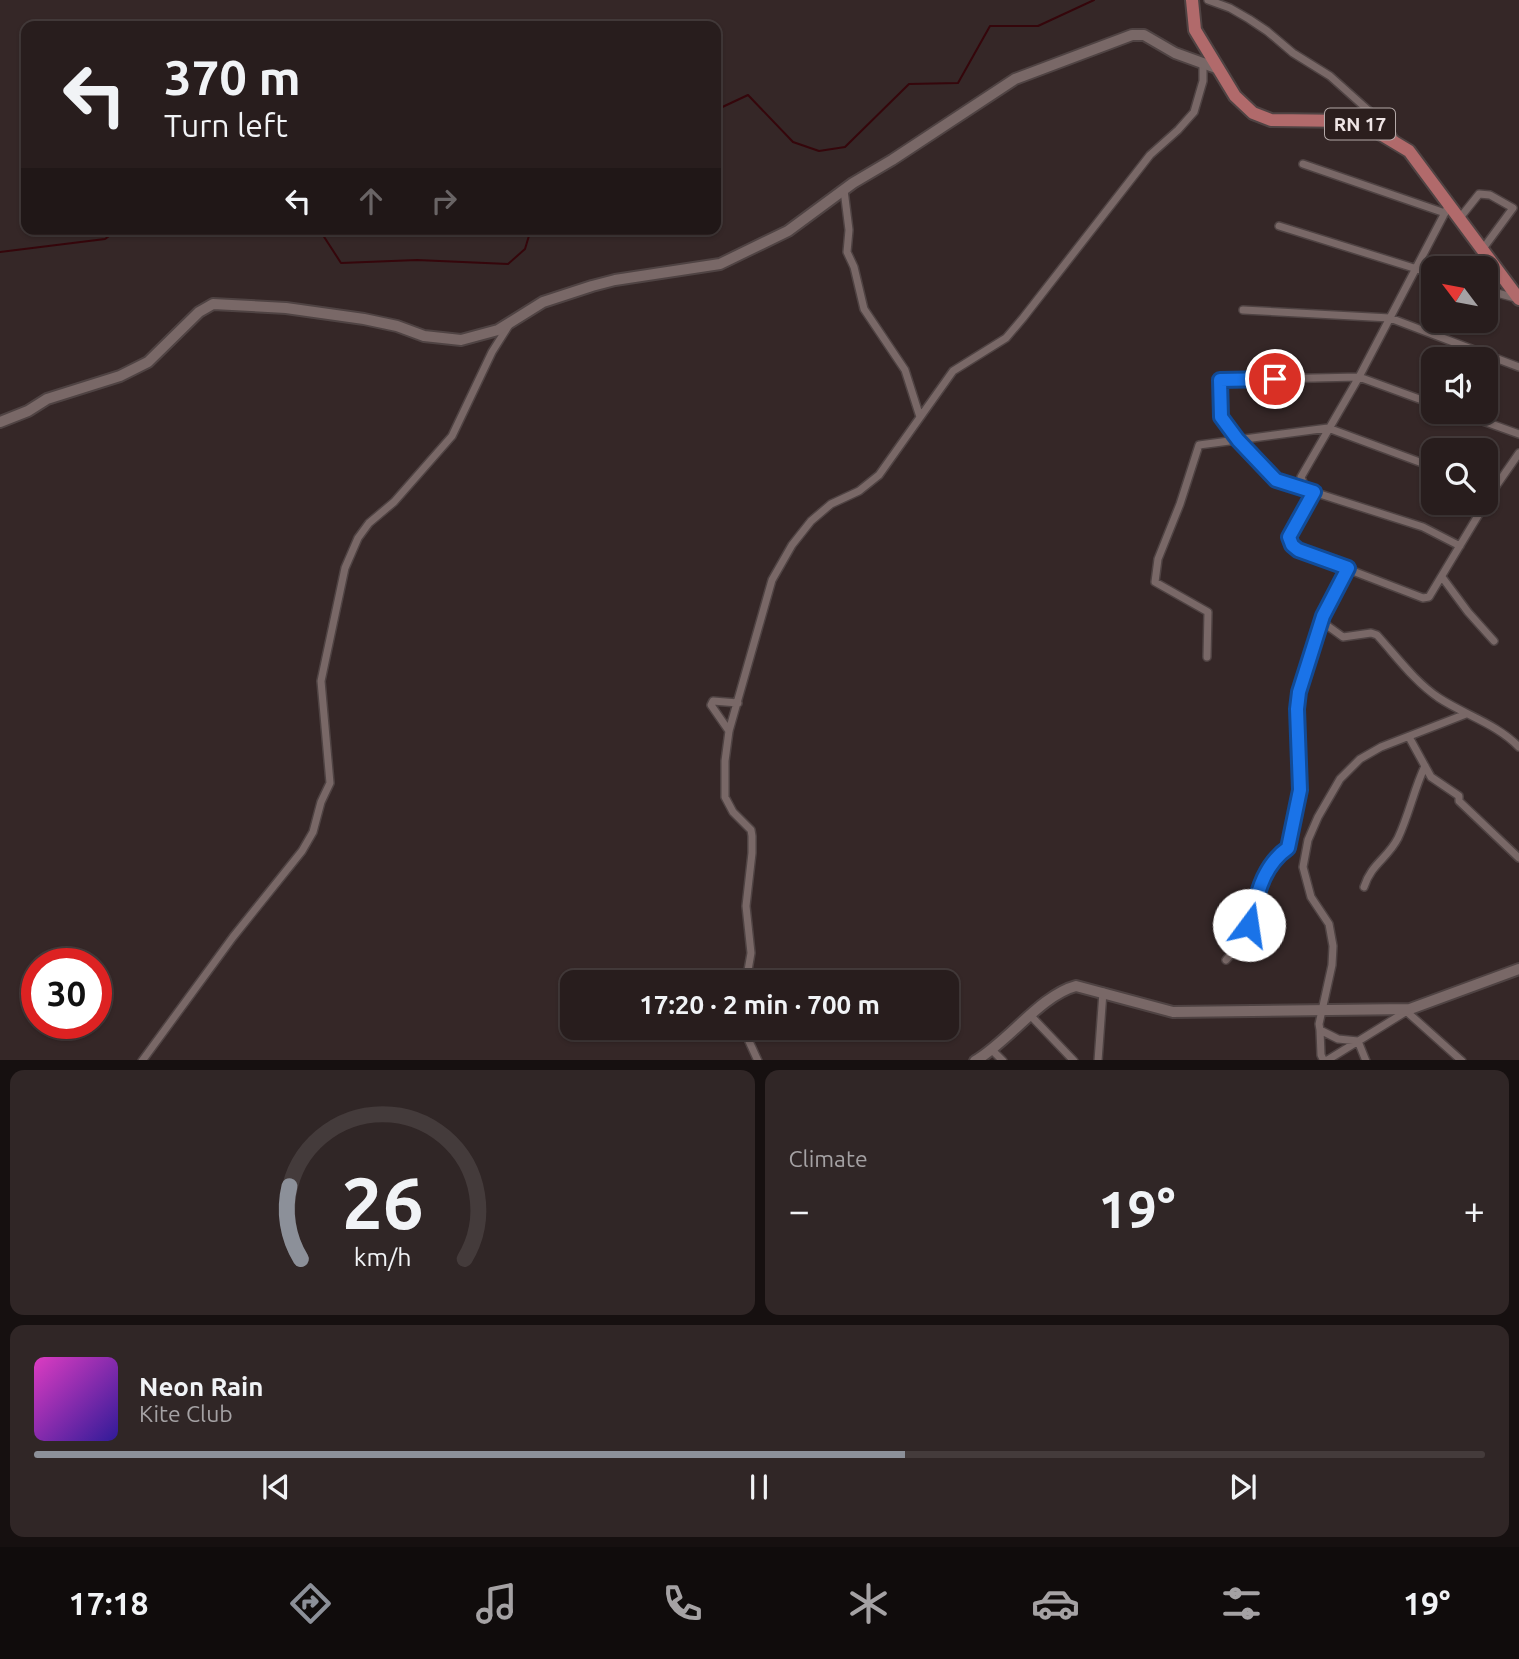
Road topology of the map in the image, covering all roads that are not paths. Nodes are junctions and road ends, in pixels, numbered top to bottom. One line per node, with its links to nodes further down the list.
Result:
1 (1192, 0): 4 (main road, RN 17)
2 (1208, 0): 5 (street)
3 (1203, 62): 4 (street); 7 (street); 24 (street)
4 (1219, 69): 5 (main road, RN 17)
5 (1397, 143): 8 (main road, RN 17)
6 (1303, 164): 8 (street)
7 (844, 190): 18 (street); 24 (street)
8 (1447, 209): 9 (main road, RN 17); 12 (street)
9 (1459, 219): 11 (main road, RN 17); 11 (street)
10 (1279, 226): 12 (street)
11 (1482, 250): 15 (main road, RN 17)
12 (1417, 270): 13 (street); 17 (street)
13 (1421, 271)
14 (1498, 293): 15 (street)
15 (1519, 299)
16 (1243, 310): 17 (street)
17 (1390, 318): 19 (street); 20 (street)
18 (509, 325): 23 (street); 25 (street)
19 (1519, 367)
20 (1359, 377): 21 (street); 27 (street); 29 (street)
21 (1421, 400)
22 (455, 401): 23 (street)
23 (466, 403): 56 (street)
24 (920, 417): 41 (street)
25 (0, 422)
26 (1491, 424): 28 (street)
27 (1328, 428): 29 (street); 31 (street); 33 (street)
28 (1519, 434)
29 (1238, 440): 33 (street); 40 (street)
30 (1519, 453): 32 (street)
31 (1421, 463)
32 (1498, 478)
33 (1314, 492): 35 (street); 36 (street)
34 (1476, 515): 35 (street)
35 (1460, 546): 37 (street)
36 (1348, 568): 37 (street); 38 (street)
37 (1442, 578): 39 (street)
38 (1322, 621): 42 (street); 49 (street)
39 (1494, 641)
40 (1207, 657)
41 (738, 703): 43 (street); 43 (street)
42 (1466, 713): 44 (street); 45 (street)
43 (729, 731): 51 (street)
44 (1409, 737): 46 (street); 53 (street)
45 (1519, 747)
46 (1425, 766): 47 (street); 48 (street)
47 (1519, 858)
48 (1364, 887)
49 (1226, 960)
50 (1519, 969): 54 (street)
51 (748, 970)
52 (1103, 992): 53 (street); 55 (street); 67 (street)
53 (1324, 1009): 54 (street); 58 (street)
54 (1408, 1010): 60 (street); 70 (street)
55 (1031, 1016): 61 (street); 66 (street)
56 (170, 1024): 57 (street); 62 (street)
57 (178, 1029)
58 (1320, 1030): 60 (street); 68 (street)
59 (748, 1040): 63 (street)
60 (1359, 1041): 68 (street); 69 (street)
61 (992, 1050): 64 (street); 65 (street)
62 (142, 1060)
63 (758, 1060)
64 (975, 1060)
65 (1003, 1060)
66 (1074, 1060)
67 (1098, 1060)
68 (1325, 1060)
69 (1366, 1060)
70 (1462, 1060)

